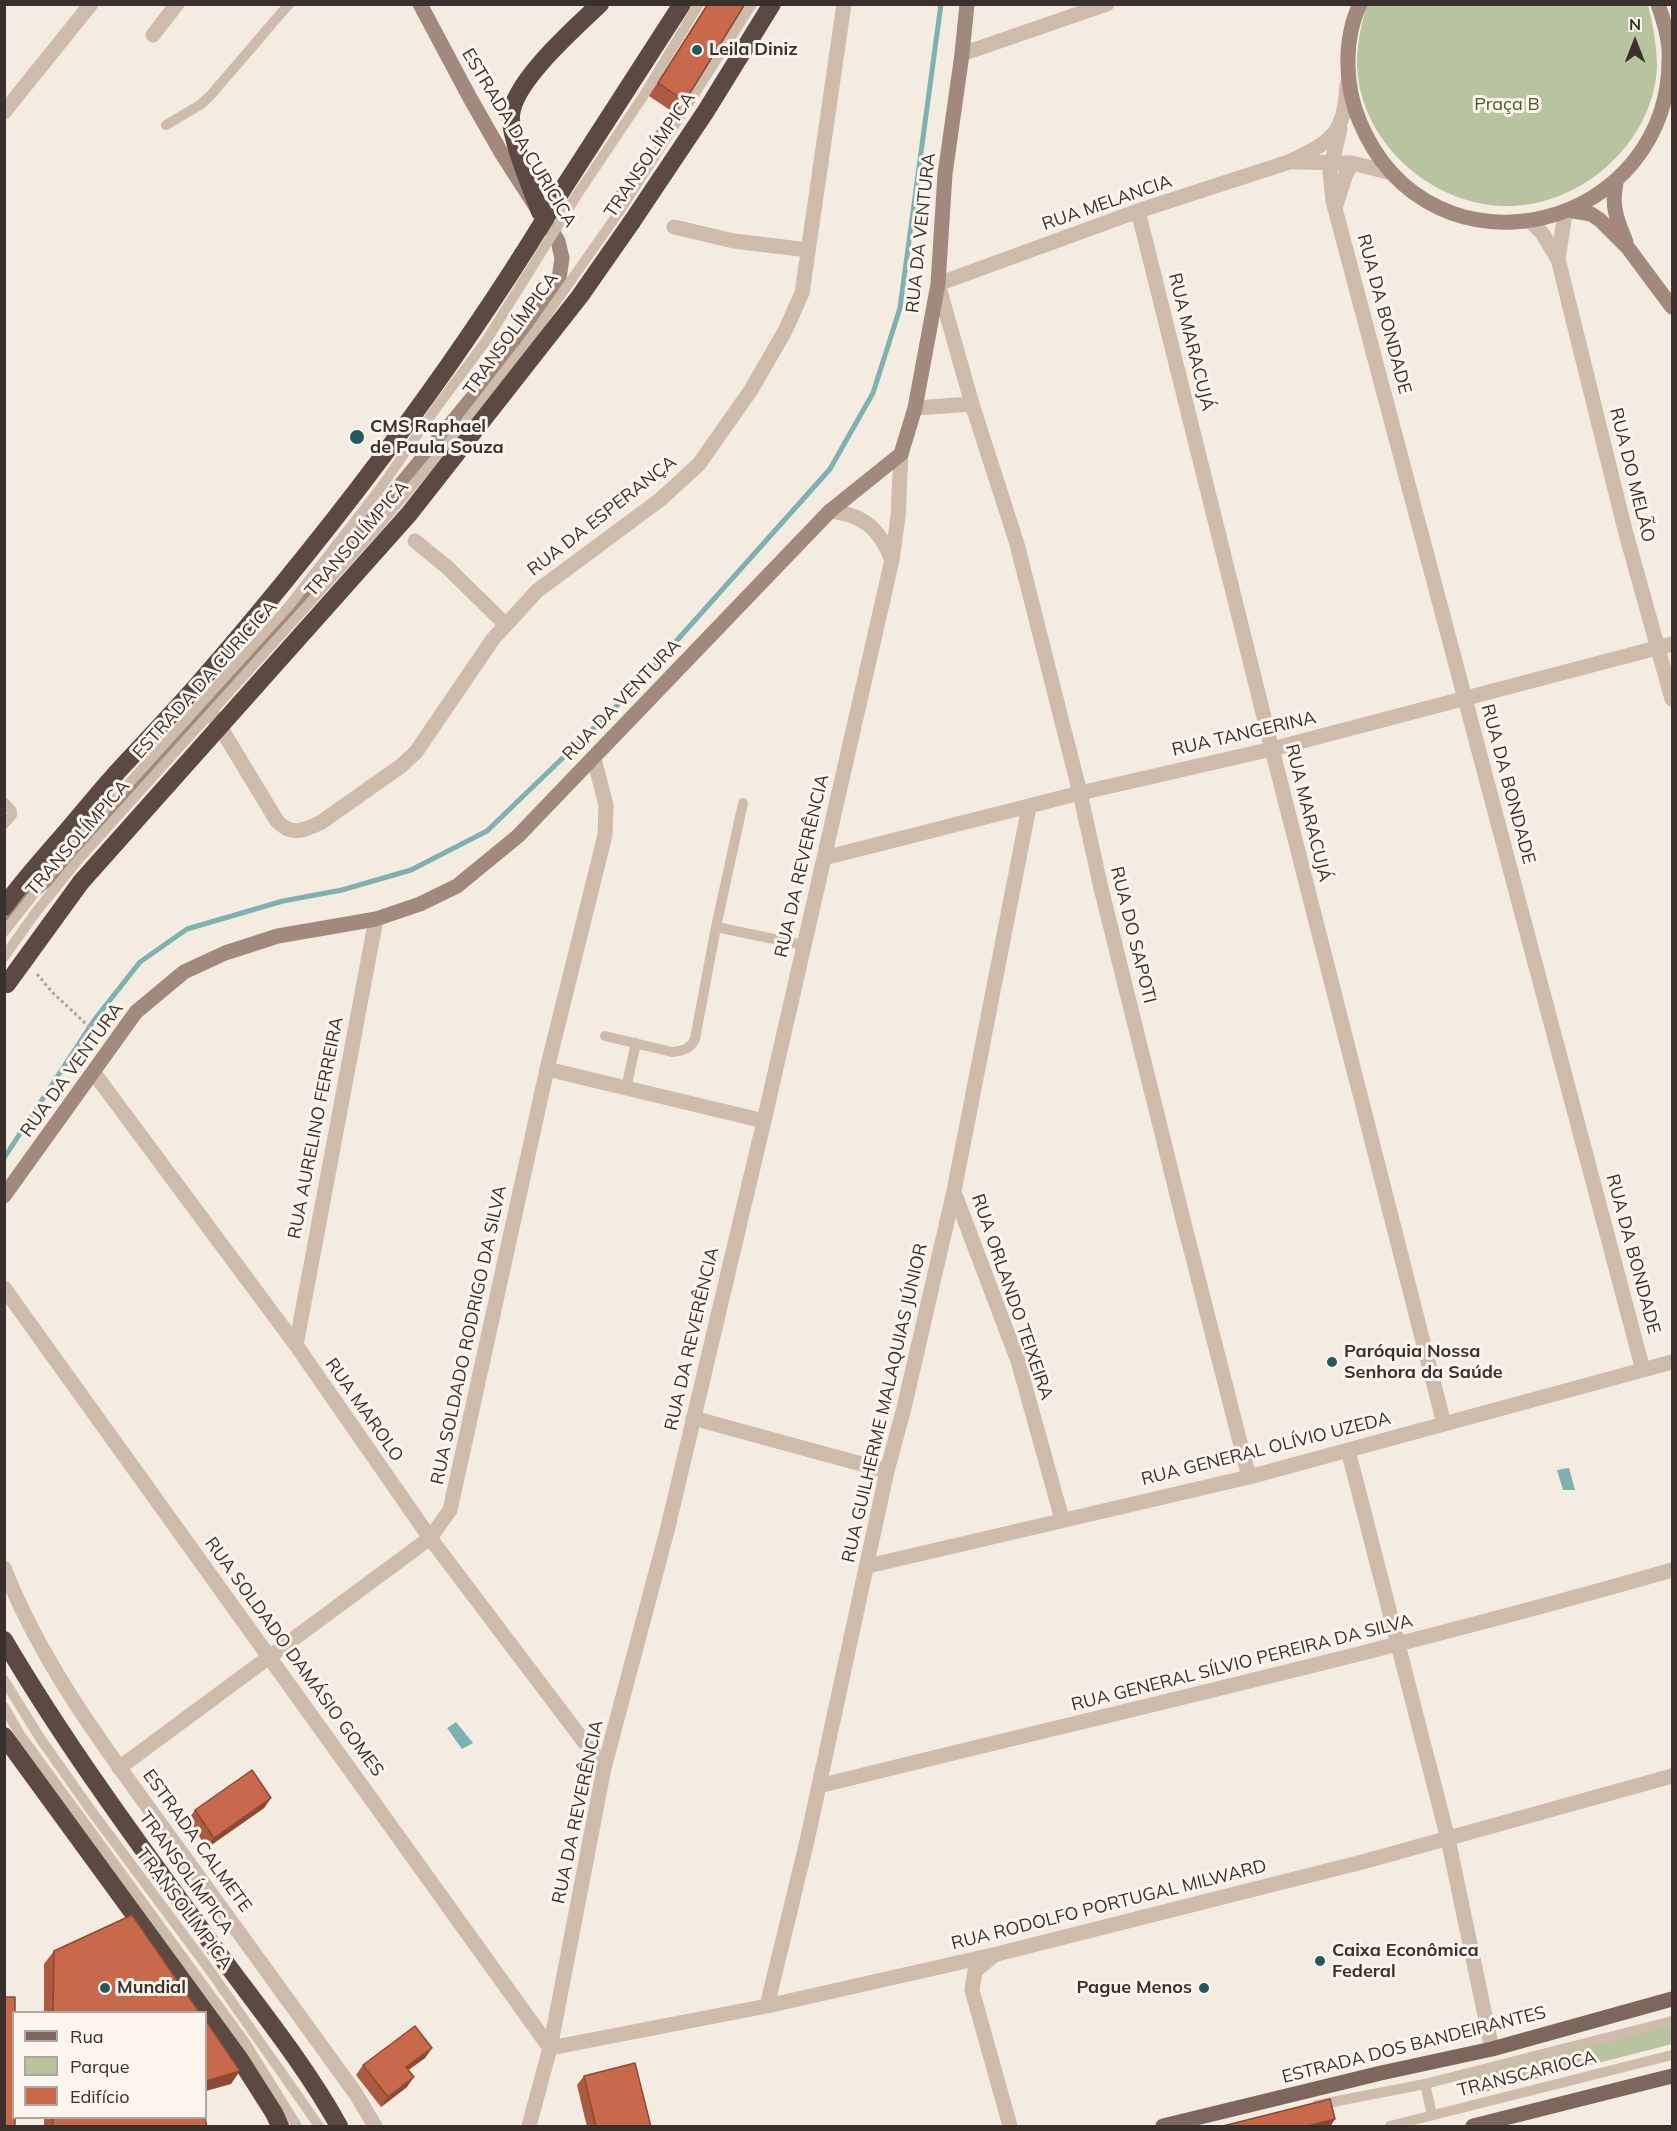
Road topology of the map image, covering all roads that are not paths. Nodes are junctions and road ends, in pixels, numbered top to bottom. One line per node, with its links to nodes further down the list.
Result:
1 (91, 4): 19 (street)
2 (177, 4): 16 (street)
3 (290, 4): 20 (lane)
4 (420, 4): 29 (street, ESTRADA DA CURICICA)
5 (600, 4): 29 (highway)
6 (682, 4): 27 (highway, TRANSOLÍMPICA)
7 (699, 4): 27 (lane, TRANSOLÍMPICA)
8 (752, 4): 30 (lane, TRANSOLÍMPICA)
9 (772, 4): 30 (highway, TRANSOLÍMPICA)
10 (844, 4): 36 (street, RUA DA ESPERANÇA)
11 (967, 4): 17 (street, RUA DA VENTURA)
12 (1107, 4): 17 (street)
13 (1360, 4): 18 (street)
14 (1658, 4): 15 (street)
15 (1670, 30): 26 (street)
16 (153, 35)
17 (962, 54): 38 (street, RUA DA VENTURA)
18 (1348, 69): 21 (street); 25 (street)
19 (4, 112)
20 (166, 125)
21 (1341, 126): 22 (street, RUA DA BONDADE); 23 (street, RUA MELANCIA)
22 (1332, 161): 23 (street, RUA MELANCIA); 24 (street, RUA MELANCIA); 28 (street, RUA DA BONDADE)
23 (1289, 162): 31 (street, RUA MELANCIA)
24 (1352, 163): 25 (street, RUA MELANCIA); 28 (street)
25 (1392, 173): 33 (street)
26 (1616, 183): 32 (street); 35 (street)
27 (571, 190): 60 (highway, TRANSOLÍMPICA, bridge); 64 (lane, TRANSOLÍMPICA, bridge)
28 (1335, 208): 49 (street, RUA DA BONDADE)
29 (540, 212): 51 (street, ESTRADA DA CURICICA)
30 (619, 212): 66 (lane, TRANSOLÍMPICA, bridge); 67 (highway, TRANSOLÍMPICA, bridge)
31 (1138, 212): 38 (street, RUA MELANCIA); 52 (street, RUA MARACUJÁ)
32 (1569, 212): 33 (street); 35 (street); 37 (street, RUA DO MELÃO)
33 (1531, 222): 37 (street, RUA DO MELÃO)
34 (674, 227): 36 (street)
35 (1628, 248): 39 (street)
36 (808, 250): 46 (street, RUA DA ESPERANÇA)
37 (1558, 259): 47 (street, RUA DO MELÃO)
38 (938, 284): 40 (street, RUA DO SAPOTI); 41 (street, RUA DA VENTURA)
39 (1672, 307)
40 (972, 404): 41 (street); 54 (street, RUA DO SAPOTI)
41 (915, 408): 42 (street, RUA DA VENTURA)
42 (901, 454): 43 (street, RUA DA VENTURA); 45 (street, RUA DA REVERÊNCIA)
43 (830, 510): 45 (street); 53 (street, RUA DA VENTURA)
44 (415, 541): 46 (street)
45 (892, 560): 59 (street, RUA DA REVERÊNCIA)
46 (506, 625): 51 (street, RUA DA ESPERANÇA)
47 (1666, 646): 48 (street); 49 (street, RUA TANGERINA); 50 (street, RUA DO MELÃO)
48 (1672, 664)
49 (1466, 699): 52 (street, RUA TANGERINA); 79 (street, RUA DA BONDADE)
50 (1672, 699)
51 (208, 707): 61 (street, ESTRADA DA CURICICA)
52 (1272, 749): 54 (street, RUA TANGERINA); 81 (street, RUA MARACUJÁ)
53 (594, 759): 62 (street, RUA DA VENTURA); 70 (street, RUA SOLDADO RODRIGO DA SILVA)
54 (1080, 793): 57 (street, RUA TANGERINA); 84 (street, RUA DO SAPOTI)
55 (4, 802): 58 (lane)
56 (743, 803): 63 (lane)
57 (1029, 807): 59 (street, RUA TANGERINA); 74 (street, RUA GUILHERME MALAQUIAS JÚNIOR)
58 (4, 824)
59 (824, 858): 65 (street, RUA DA REVERÊNCIA)
60 (4, 907)
61 (4, 914)
62 (376, 919): 71 (street, RUA DA VENTURA); 77 (street, RUA AURELINO FERREIRA)
63 (716, 927): 65 (lane); 69 (lane)
64 (4, 932)
65 (803, 945): 73 (street, RUA DA REVERÊNCIA)
66 (4, 957)
67 (6, 986)
68 (606, 1036): 69 (lane)
69 (636, 1043): 72 (lane)
70 (547, 1070): 72 (street); 86 (street, RUA SOLDADO RODRIGO DA SILVA)
71 (94, 1073): 75 (street, RUA DA VENTURA); 77 (street, RUA MAROLO)
72 (626, 1088): 73 (street)
73 (764, 1121): 80 (street, RUA DA REVERÊNCIA)
74 (954, 1191): 83 (street, RUA GUILHERME MALAQUIAS JÚNIOR); 85 (street, RUA ORLANDO TEIXEIRA)
75 (4, 1197)
76 (4, 1288): 92 (street, RUA SOLDADO DAMÁSIO GOMES)
77 (296, 1345): 86 (street, RUA MAROLO)
78 (1672, 1362): 79 (street, RUA GENERAL OLÍVIO UZEDA)
79 (1643, 1370): 81 (street, RUA GENERAL OLÍVIO UZEDA)
80 (693, 1418): 83 (street); 97 (street, RUA DA REVERÊNCIA)
81 (1444, 1424): 82 (street, RUA GENERAL OLÍVIO UZEDA)
82 (1348, 1450): 84 (street, RUA GENERAL OLÍVIO UZEDA); 91 (street)
83 (887, 1471): 87 (street, RUA GUILHERME MALAQUIAS JÚNIOR)
84 (1249, 1477): 85 (street, RUA GENERAL OLÍVIO UZEDA)
85 (1062, 1519): 87 (street, RUA GENERAL OLÍVIO UZEDA)
86 (430, 1538): 92 (street, RUA SOLDADO RODRIGO DA SILVA); 97 (street, RUA MAROLO)
87 (868, 1566): 99 (street, RUA GUILHERME MALAQUIAS JÚNIOR)
88 (4, 1568): 96 (street, ESTRADA CALMETE)
89 (1672, 1570): 91 (street, RUA GENERAL SÍLVIO PEREIRA DA SILVA)
90 (4, 1640): 118 (highway, TRANSOLÍMPICA)
91 (1399, 1645): 99 (street, RUA GENERAL SÍLVIO PEREIRA DA SILVA); 100 (street)
92 (270, 1656): 96 (street, RUA SOLDADO RODRIGO DA SILVA); 107 (street, RUA SOLDADO DAMÁSIO GOMES)
93 (4, 1680): 117 (lane, TRANSOLÍMPICA)
94 (4, 1707): 116 (lane, TRANSOLÍMPICA)
95 (4, 1736): 104 (highway)
96 (119, 1767): 119 (street, ESTRADA CALMETE)
97 (604, 1767): 107 (street, RUA DA REVERÊNCIA)
98 (1672, 1776): 100 (street, RUA RODOLFO PORTUGAL MILWARD)
99 (819, 1786): 103 (street, RUA GUILHERME MALAQUIAS JÚNIOR)
100 (1448, 1839): 101 (street, RUA RODOLFO PORTUGAL MILWARD); 108 (street)
101 (997, 1954): 103 (street, RUA RODOLFO PORTUGAL MILWARD); 121 (street)
102 (1672, 1999): 108 (main road, ESTRADA DOS BANDEIRANTES)
103 (767, 2006): 107 (street, RUA RODOLFO PORTUGAL MILWARD)
104 (205, 2011)
105 (207, 2014): 115 (highway)
106 (1672, 2021): 111 (lane, TRANSCARIOCA)
107 (550, 2048): 120 (street, RUA DA REVERÊNCIA)
108 (1492, 2049): 122 (main road, ESTRADA DOS BANDEIRANTES)
109 (1672, 2055): 113 (lane, TRANSCARIOCA)
110 (1672, 2076): 114 (main road)
111 (1425, 2084): 112 (lane, TRANSCARIOCA); 113 (lane)
112 (1304, 2108)
113 (1432, 2115): 123 (lane, TRANSCARIOCA)
114 (1491, 2124): 124 (main road)
115 (280, 2127)
116 (297, 2127)
117 (319, 2127)
118 (339, 2127)
119 (375, 2127)
120 (529, 2127)
121 (1010, 2127)
122 (1163, 2127)
123 (1390, 2127)
124 (1473, 2127)

